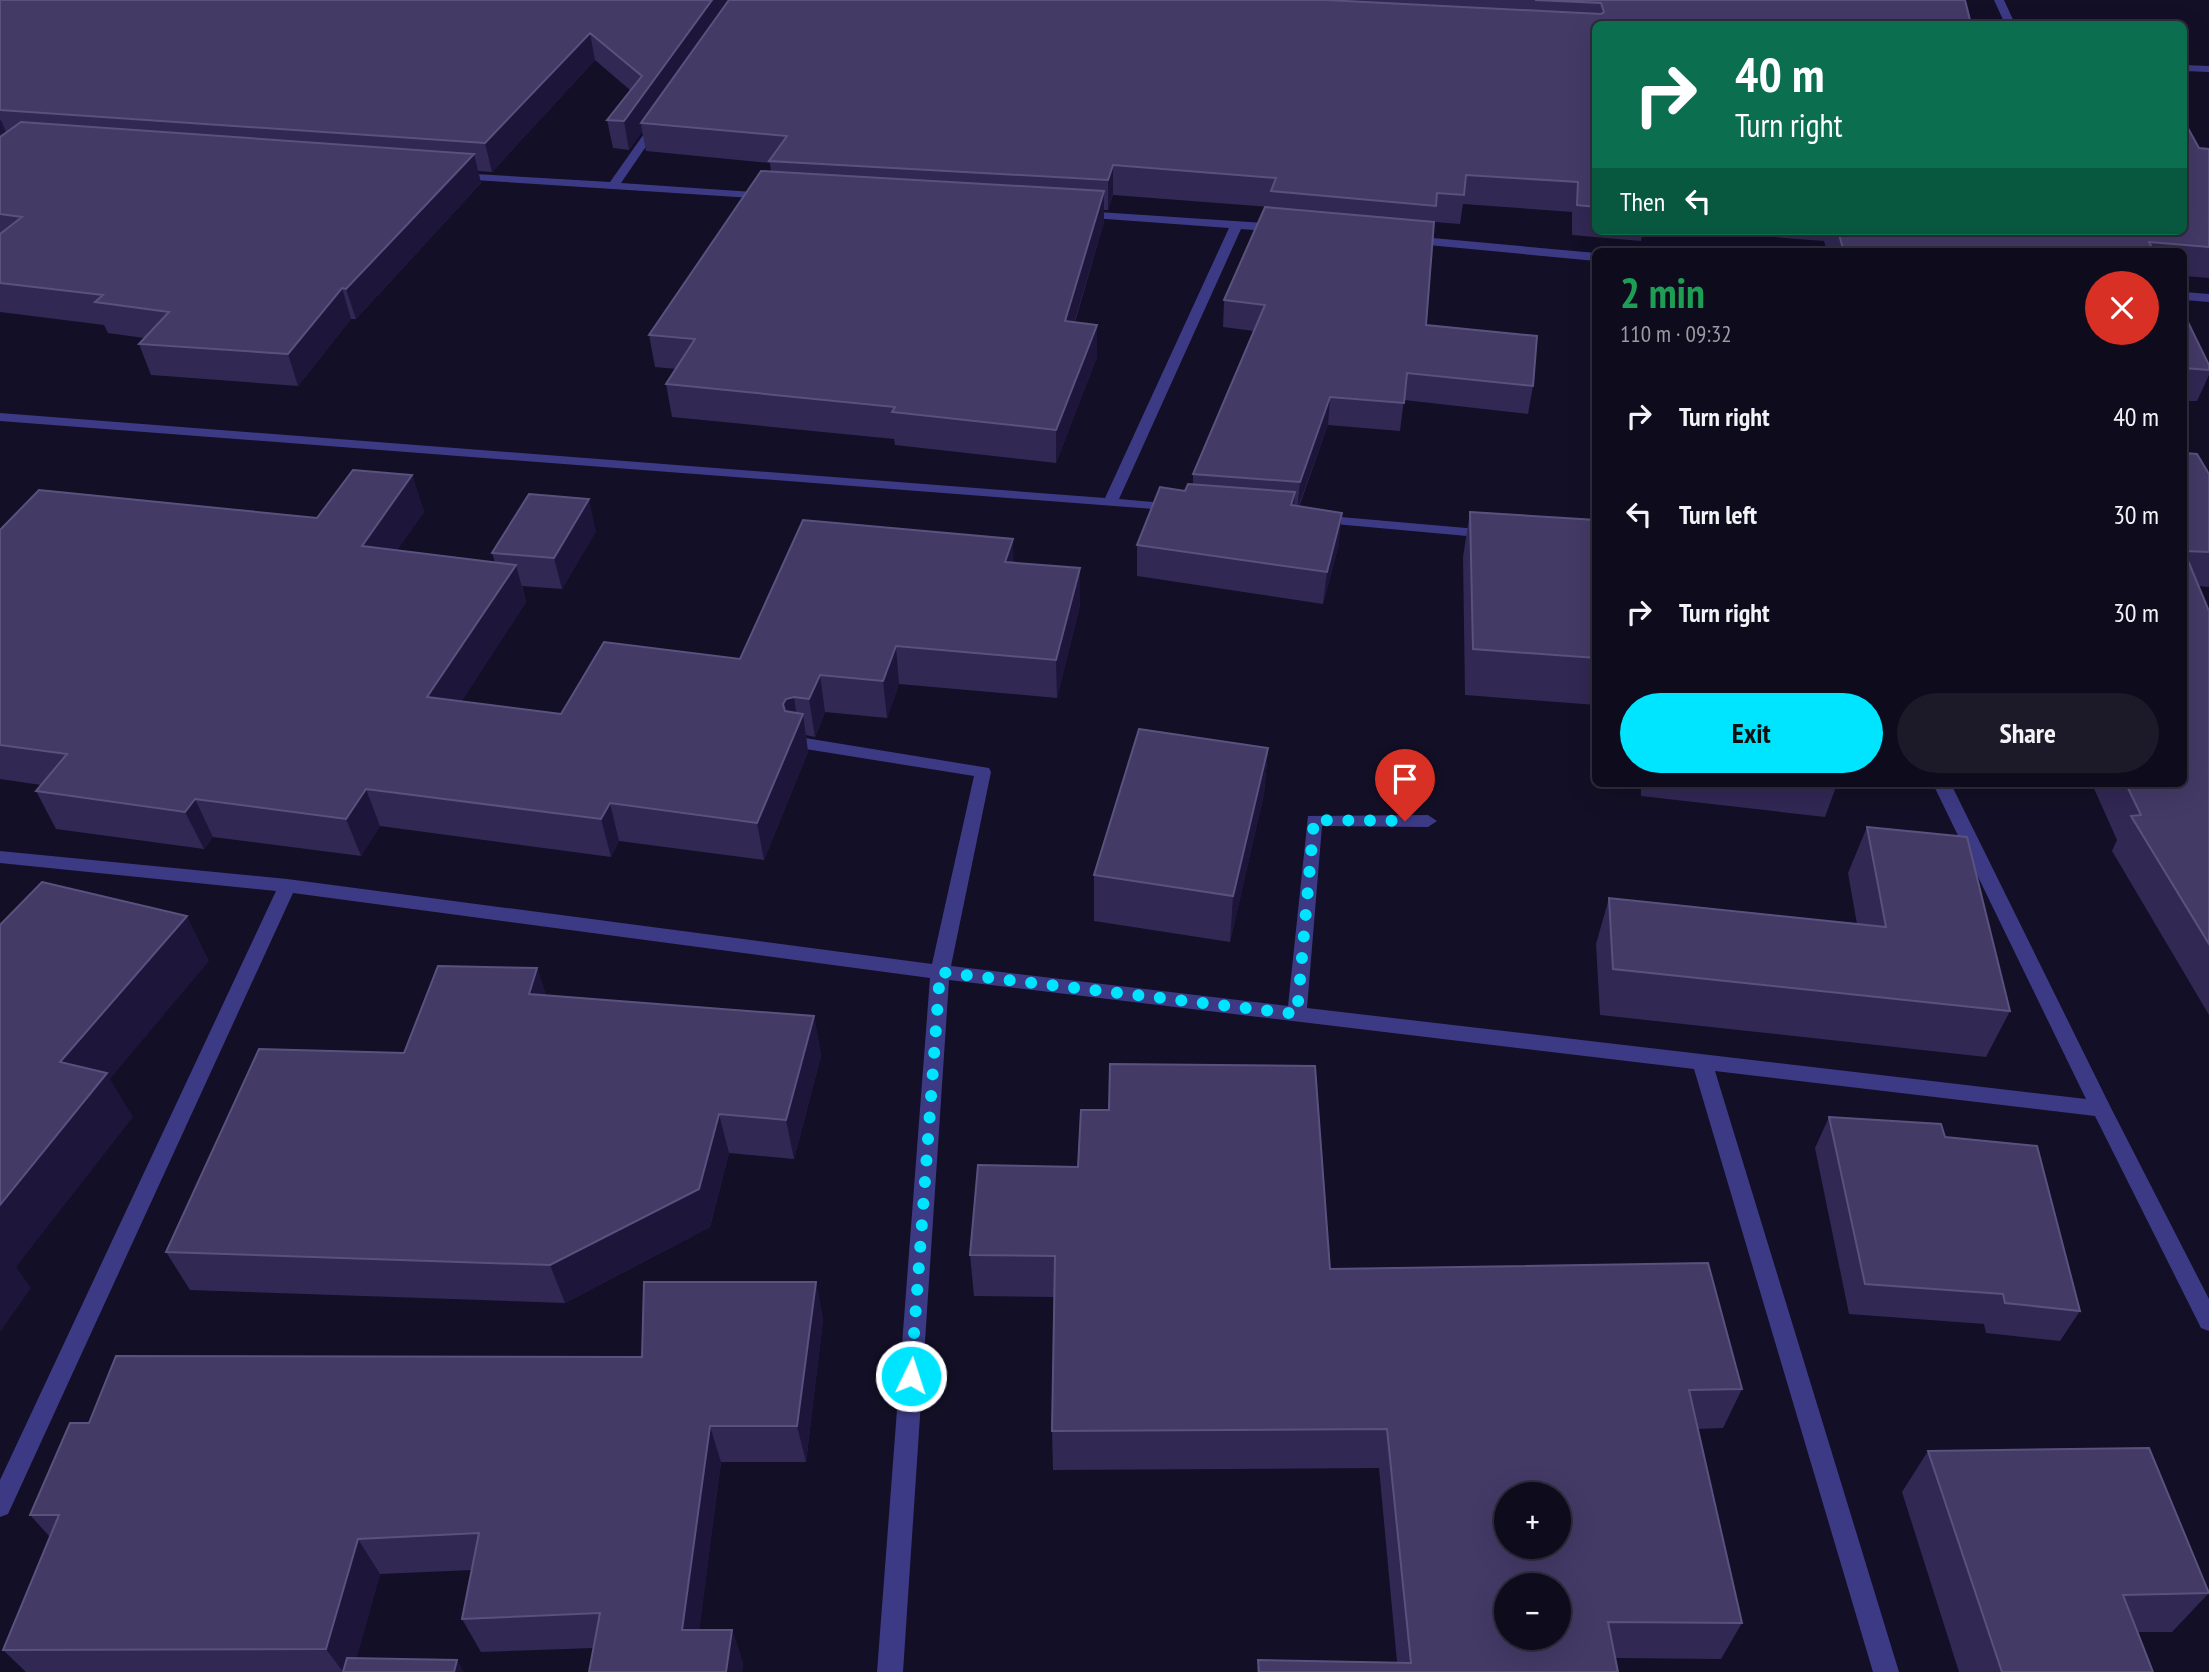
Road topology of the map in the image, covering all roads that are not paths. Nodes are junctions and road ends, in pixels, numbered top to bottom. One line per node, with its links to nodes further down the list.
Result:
1 (1999, 0): 2 (street)
2 (2009, 21)
3 (2187, 68): 4 (street)
4 (2209, 69)
5 (666, 110): 7 (street)
6 (445, 175): 7 (street)
7 (612, 187): 8 (street)
8 (779, 197)
9 (1070, 214): 10 (street)
10 (1237, 224): 11 (street); 17 (street)
11 (1293, 229)
12 (1403, 239): 13 (street)
13 (1592, 257)
14 (2187, 296): 15 (street)
15 (2209, 298)
16 (0, 417): 17 (street)
17 (1110, 503): 18 (street)
18 (1192, 509)
19 (1301, 517): 20 (street)
20 (1504, 536)
21 (799, 743): 26 (street)
22 (1943, 787): 29 (street)
23 (1428, 821): 27 (street)
24 (0, 857): 25 (street)
25 (287, 886): 26 (street); 31 (street)
26 (940, 972): 27 (street); 32 (street)
27 (1297, 1014): 28 (street)
28 (1702, 1062): 29 (street); 33 (street)
29 (2101, 1109): 30 (street)
30 (2209, 1321)
31 (0, 1506)
32 (890, 1672)
33 (1886, 1672)

